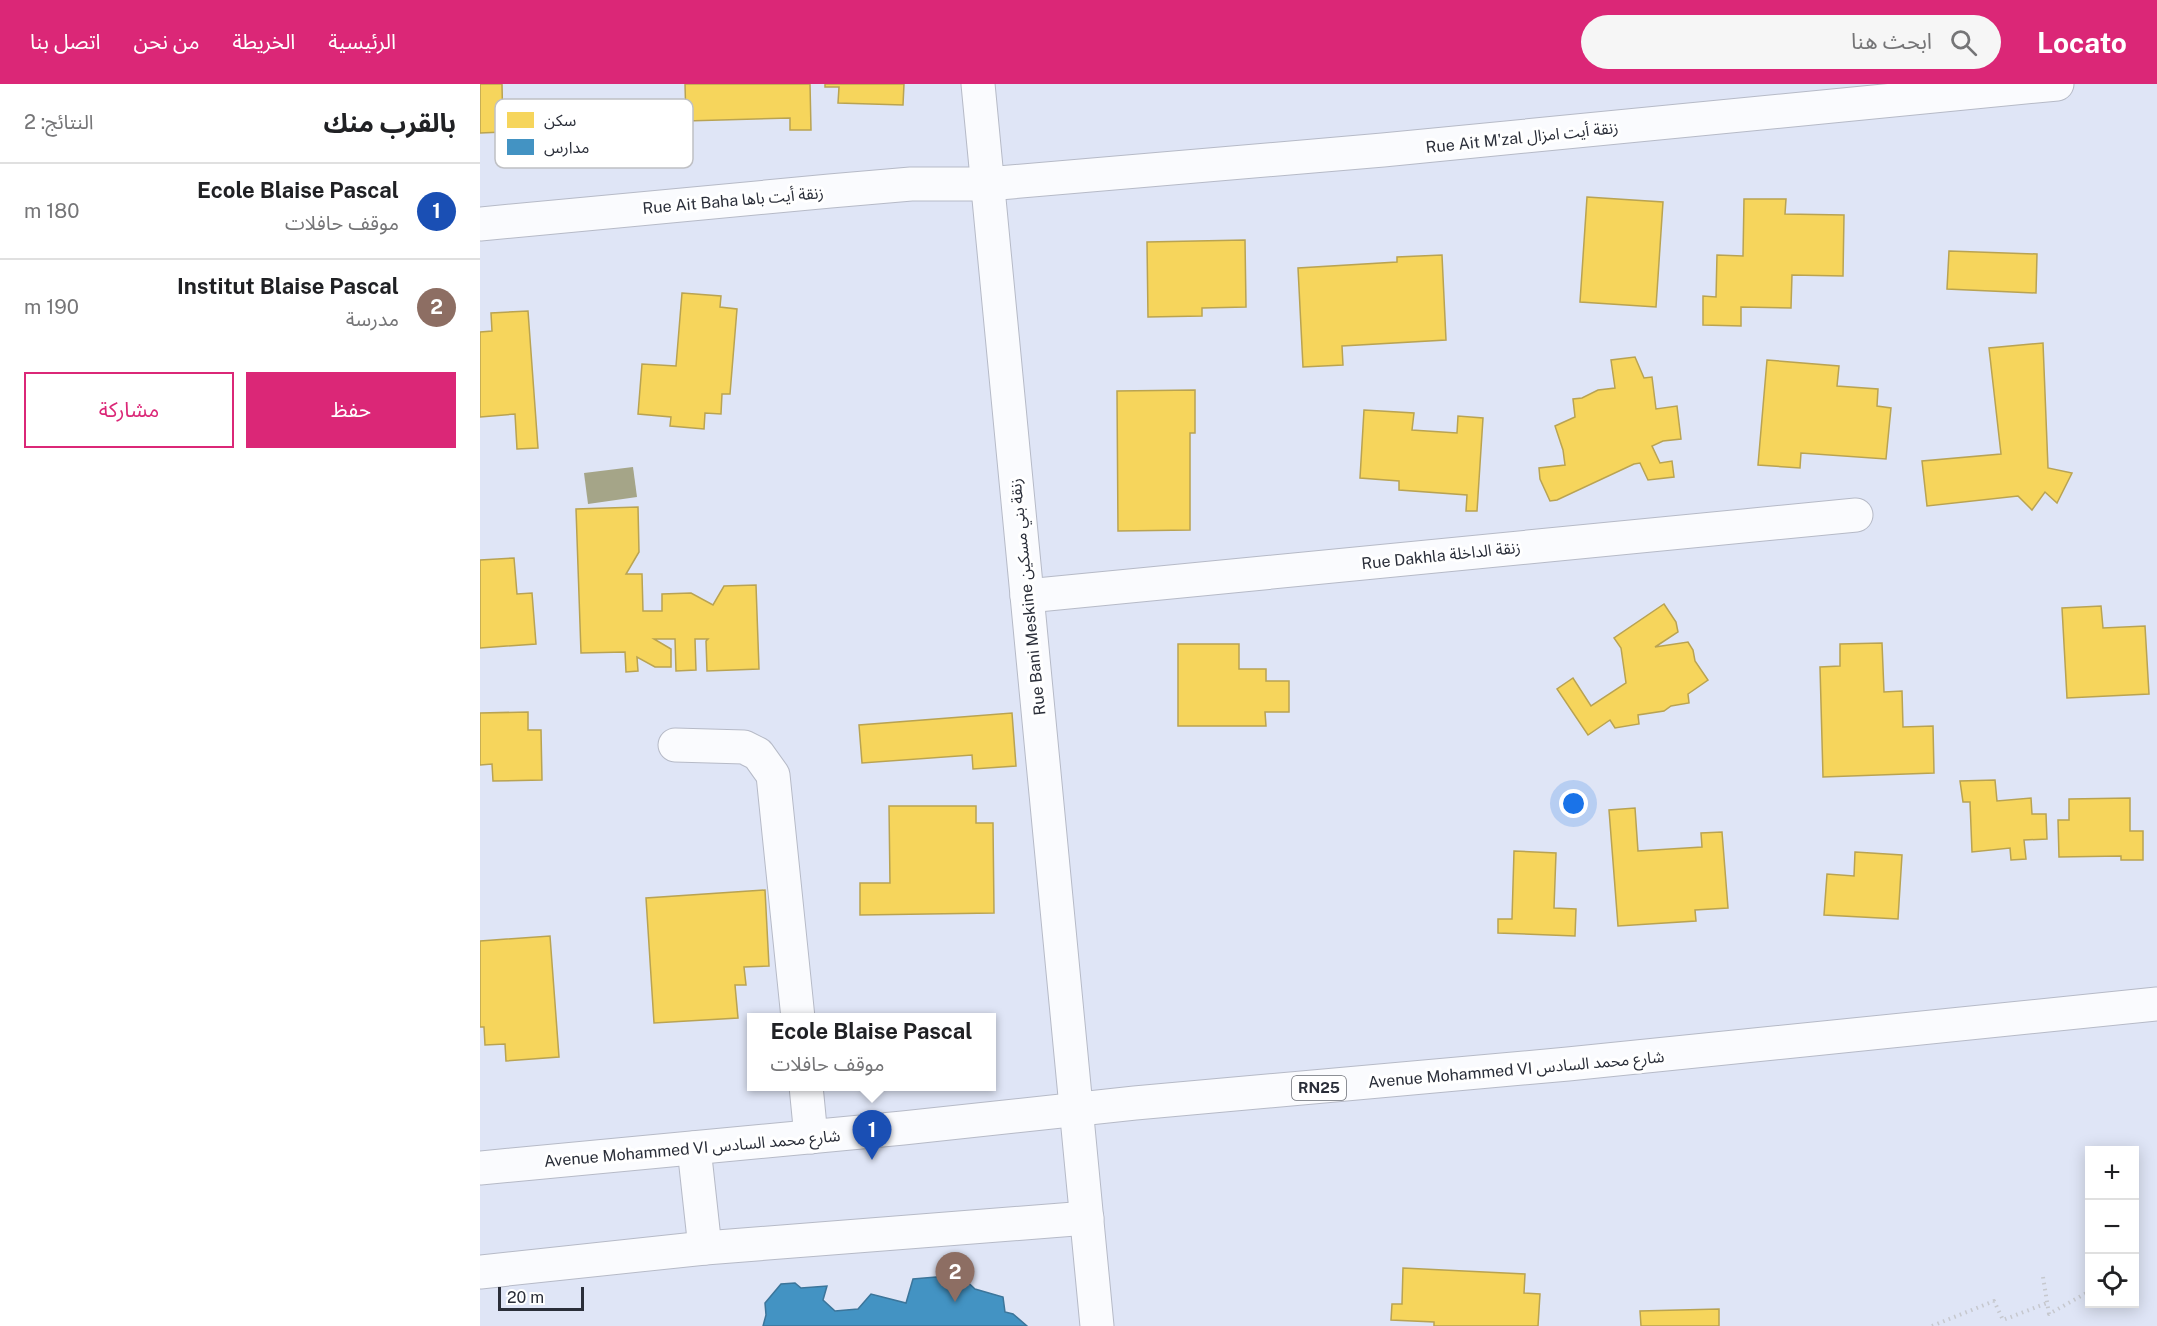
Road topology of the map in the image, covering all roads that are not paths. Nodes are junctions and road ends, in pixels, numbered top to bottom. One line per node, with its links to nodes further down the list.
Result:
1 (978, 84): 3 (street, Rue Bani Meskine زنقة بني مسكين)
2 (2057, 84): 3 (street, Rue Ait M'zal زنقة أيت امزال)
3 (987, 184): 4 (street, Rue Ait Baha زنقة أيت باها); 6 (street, Rue Bani Meskine زنقة بني مسكين)
4 (480, 224)
5 (1856, 515): 6 (street, Rue Dakhla زنقة الداخلة)
6 (1027, 596): 11 (street, Rue Bani Meskine زنقة بني مسكين)
7 (675, 745): 9 (street)
8 (2157, 1004): 11 (street, Avenue Mohammed VI شارع محمد السادس / RN25)
9 (798, 1013)
10 (806, 1091): 12 (street)
11 (1077, 1109): 12 (street, Avenue Mohammed VI شارع محمد السادس / RN25); 15 (street, Rue Bani Meskine زنقة بني مسكين)
12 (811, 1137): 13 (street, Avenue Mohammed VI شارع محمد السادس / RN25)
13 (694, 1148): 14 (street, Avenue Mohammed VI شارع محمد السادس / RN25); 16 (street)
14 (480, 1168)
15 (1087, 1218): 16 (street); 18 (street, Rue Bani Meskine زنقة بني مسكين)
16 (705, 1248): 17 (street)
17 (480, 1272)
18 (1097, 1326)

